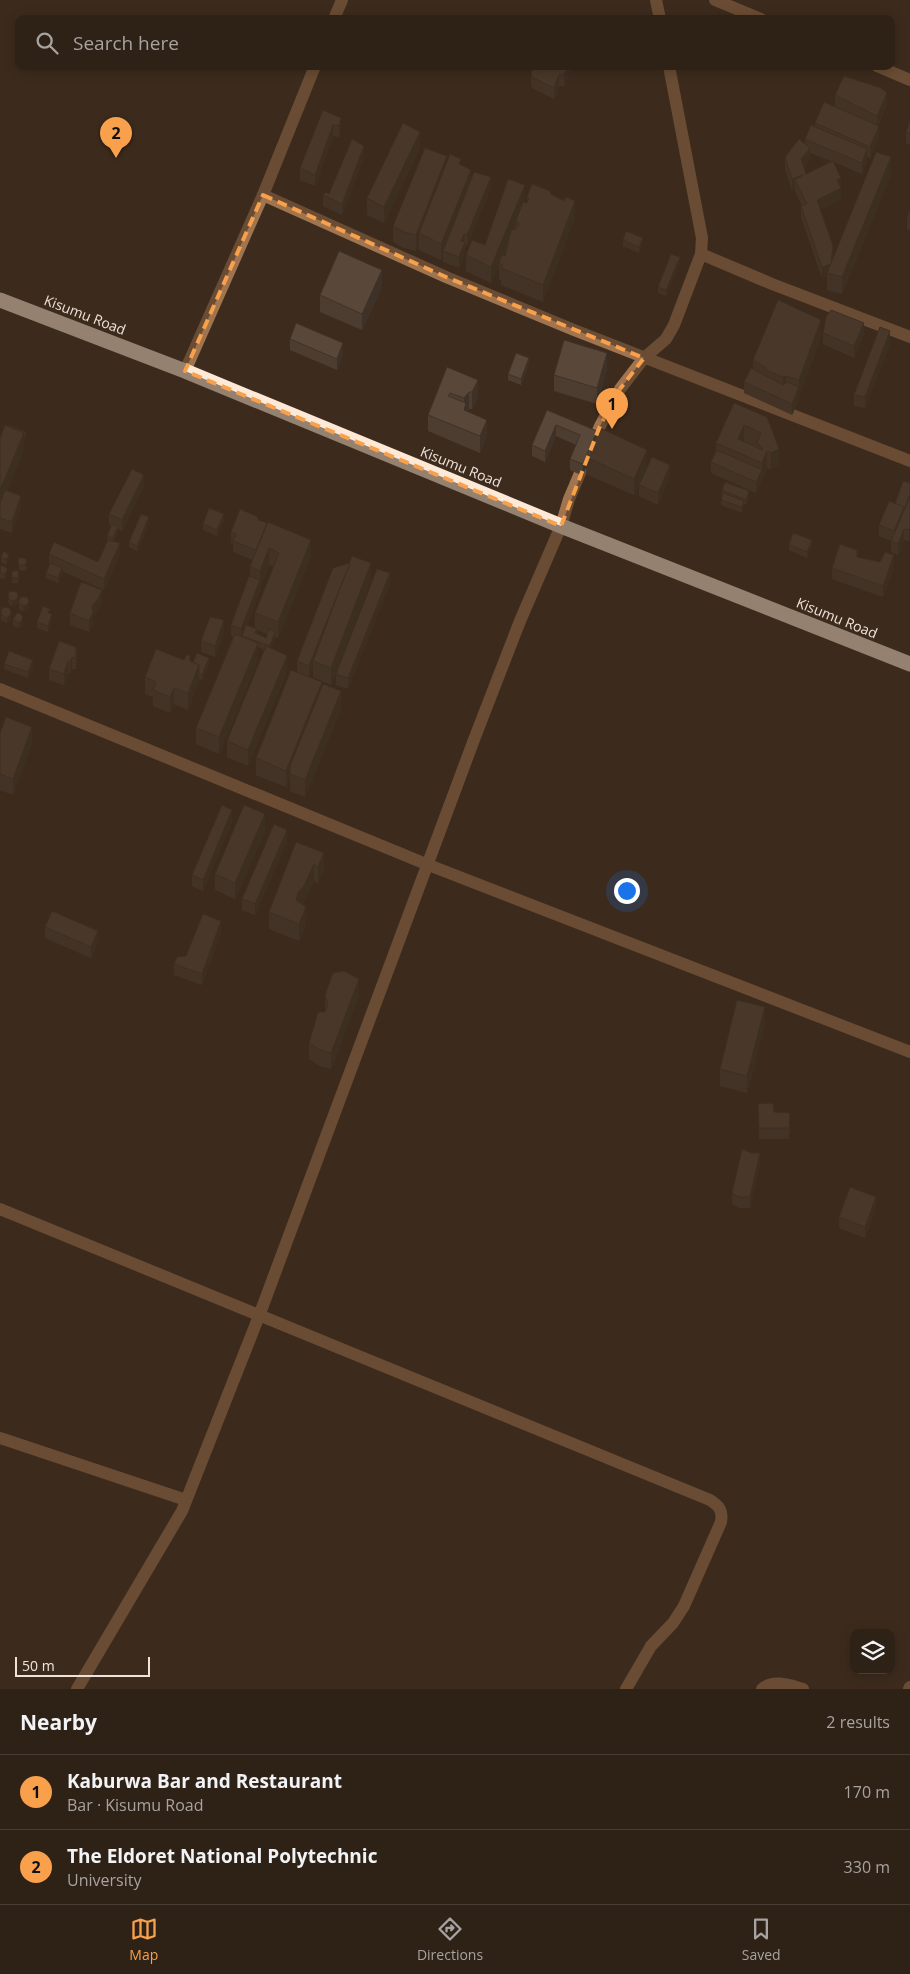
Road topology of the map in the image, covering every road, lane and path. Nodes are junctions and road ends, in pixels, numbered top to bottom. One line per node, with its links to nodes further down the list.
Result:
1 (342, 0): 4 (street)
2 (656, 0): 5 (street)
3 (715, 0): 6 (street)
4 (336, 15)
5 (659, 15)
6 (751, 15)
7 (313, 70): 11 (street)
8 (670, 70): 12 (street)
9 (886, 70): 10 (street)
10 (910, 80)
11 (263, 195): 15 (street); 16 (street)
12 (701, 254): 14 (street); 15 (street)
13 (0, 300): 16 (highway, Kisumu Road)
14 (910, 337)
15 (644, 358): 17 (street); 18 (street)
16 (185, 371): 18 (highway, Kisumu Road)
17 (910, 461)
18 (561, 526): 19 (highway, Kisumu Road); 21 (street)
19 (910, 664)
20 (0, 689): 21 (street)
21 (426, 864): 22 (street); 24 (street)
22 (910, 1052)
23 (0, 1209): 24 (street)
24 (259, 1316): 26 (street); 28 (street)
25 (0, 1438): 26 (street)
26 (186, 1500): 27 (street)
27 (77, 1689)
28 (626, 1689)
29 (762, 1689): 30 (street)
30 (803, 1689)

